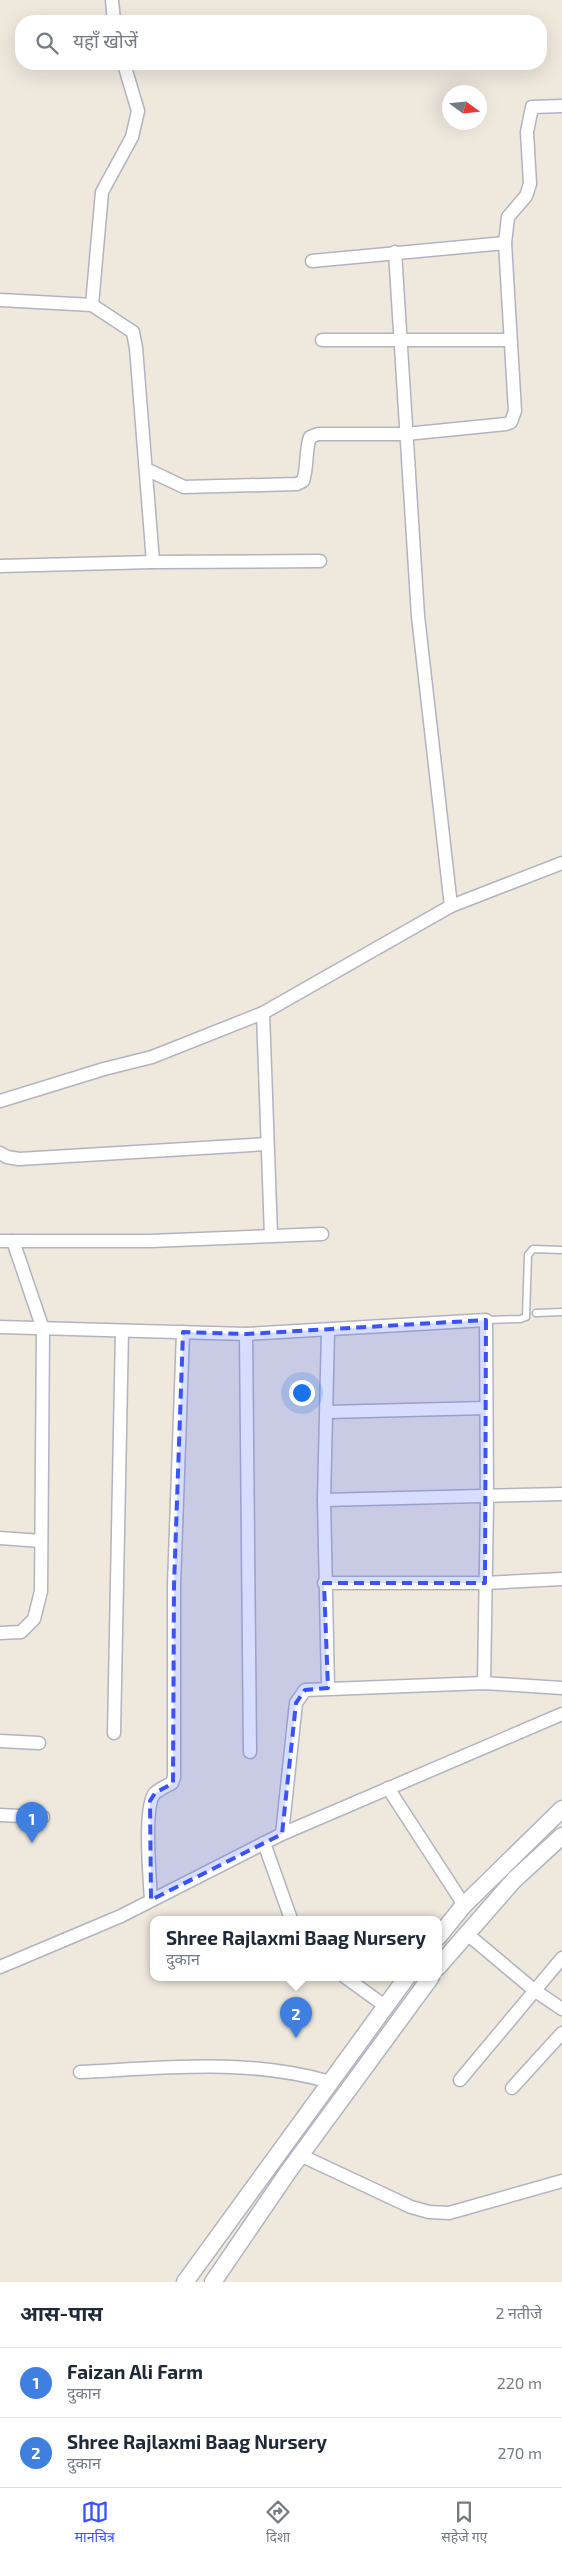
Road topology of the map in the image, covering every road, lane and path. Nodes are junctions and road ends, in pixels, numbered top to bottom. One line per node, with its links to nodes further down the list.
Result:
1 (112, 0): 2 (street)
2 (113, 15)
3 (126, 70): 9 (street)
4 (562, 106): 5 (street)
5 (504, 243): 6 (street); 11 (street)
6 (395, 252): 7 (street); 12 (street)
7 (312, 261)
8 (0, 300): 9 (street)
9 (92, 305): 14 (street)
10 (322, 340): 12 (street)
11 (510, 340): 12 (street); 13 (street)
12 (400, 341): 13 (street)
13 (406, 434): 14 (street); 19 (street)
14 (146, 468): 16 (street)
15 (320, 561): 16 (street)
16 (153, 562): 17 (street)
17 (0, 566)
18 (562, 863): 19 (street)
19 (451, 906): 20 (street)
20 (263, 1013): 21 (street); 22 (street)
21 (0, 1101)
22 (267, 1144): 23 (street); 25 (street)
23 (0, 1152)
24 (322, 1234): 25 (street)
25 (271, 1235): 27 (street)
26 (0, 1241): 27 (street)
27 (13, 1241): 33 (street)
28 (562, 1250): 31 (lane)
29 (562, 1312): 30 (lane)
30 (536, 1313)
31 (486, 1320): 34 (street); 38 (street)
32 (0, 1327): 33 (street)
33 (43, 1329): 35 (street); 44 (street)
34 (328, 1330): 37 (street); 39 (street)
35 (122, 1331): 36 (street); 53 (street)
36 (183, 1332): 37 (street); 64 (street)
37 (246, 1334): 56 (street)
38 (486, 1408): 39 (street); 41 (street)
39 (327, 1412): 42 (street)
40 (562, 1494): 41 (street)
41 (487, 1496): 42 (street); 47 (street)
42 (324, 1500): 46 (street)
43 (0, 1538): 44 (street)
44 (41, 1541): 48 (street)
45 (562, 1579): 47 (street)
46 (324, 1583): 47 (street); 50 (street)
47 (485, 1583): 49 (street)
48 (0, 1632)
49 (484, 1683): 50 (street); 51 (street)
50 (328, 1688): 61 (street)
51 (562, 1688)
52 (562, 1714): 57 (street)
53 (114, 1733)
54 (0, 1741): 55 (street)
55 (39, 1743)
56 (250, 1752)
57 (388, 1788): 61 (street); 65 (street)
58 (562, 1810): 65 (street)
59 (0, 1815): 60 (street)
60 (43, 1816)
61 (282, 1834): 63 (street)
62 (562, 1836): 68 (street)
63 (264, 1843): 64 (street); 66 (street)
64 (151, 1900): 71 (street)
65 (464, 1906): 67 (street)
66 (290, 1916)
67 (442, 1932)
68 (466, 1933): 70 (street); 75 (street)
69 (562, 1958): 75 (street)
70 (442, 1962)
71 (0, 1966)
72 (352, 1981): 76 (street)
73 (404, 1981): 76 (street)
74 (428, 1981): 83 (street)
75 (534, 1990): 77 (street); 80 (street)
76 (386, 2006): 81 (street)
77 (562, 2009)
78 (562, 2033): 82 (street)
79 (80, 2072): 81 (street)
80 (460, 2080)
81 (330, 2082): 85 (street)
82 (512, 2088)
83 (300, 2155): 84 (street); 86 (street)
84 (562, 2182)
85 (185, 2282)
86 (213, 2282)

